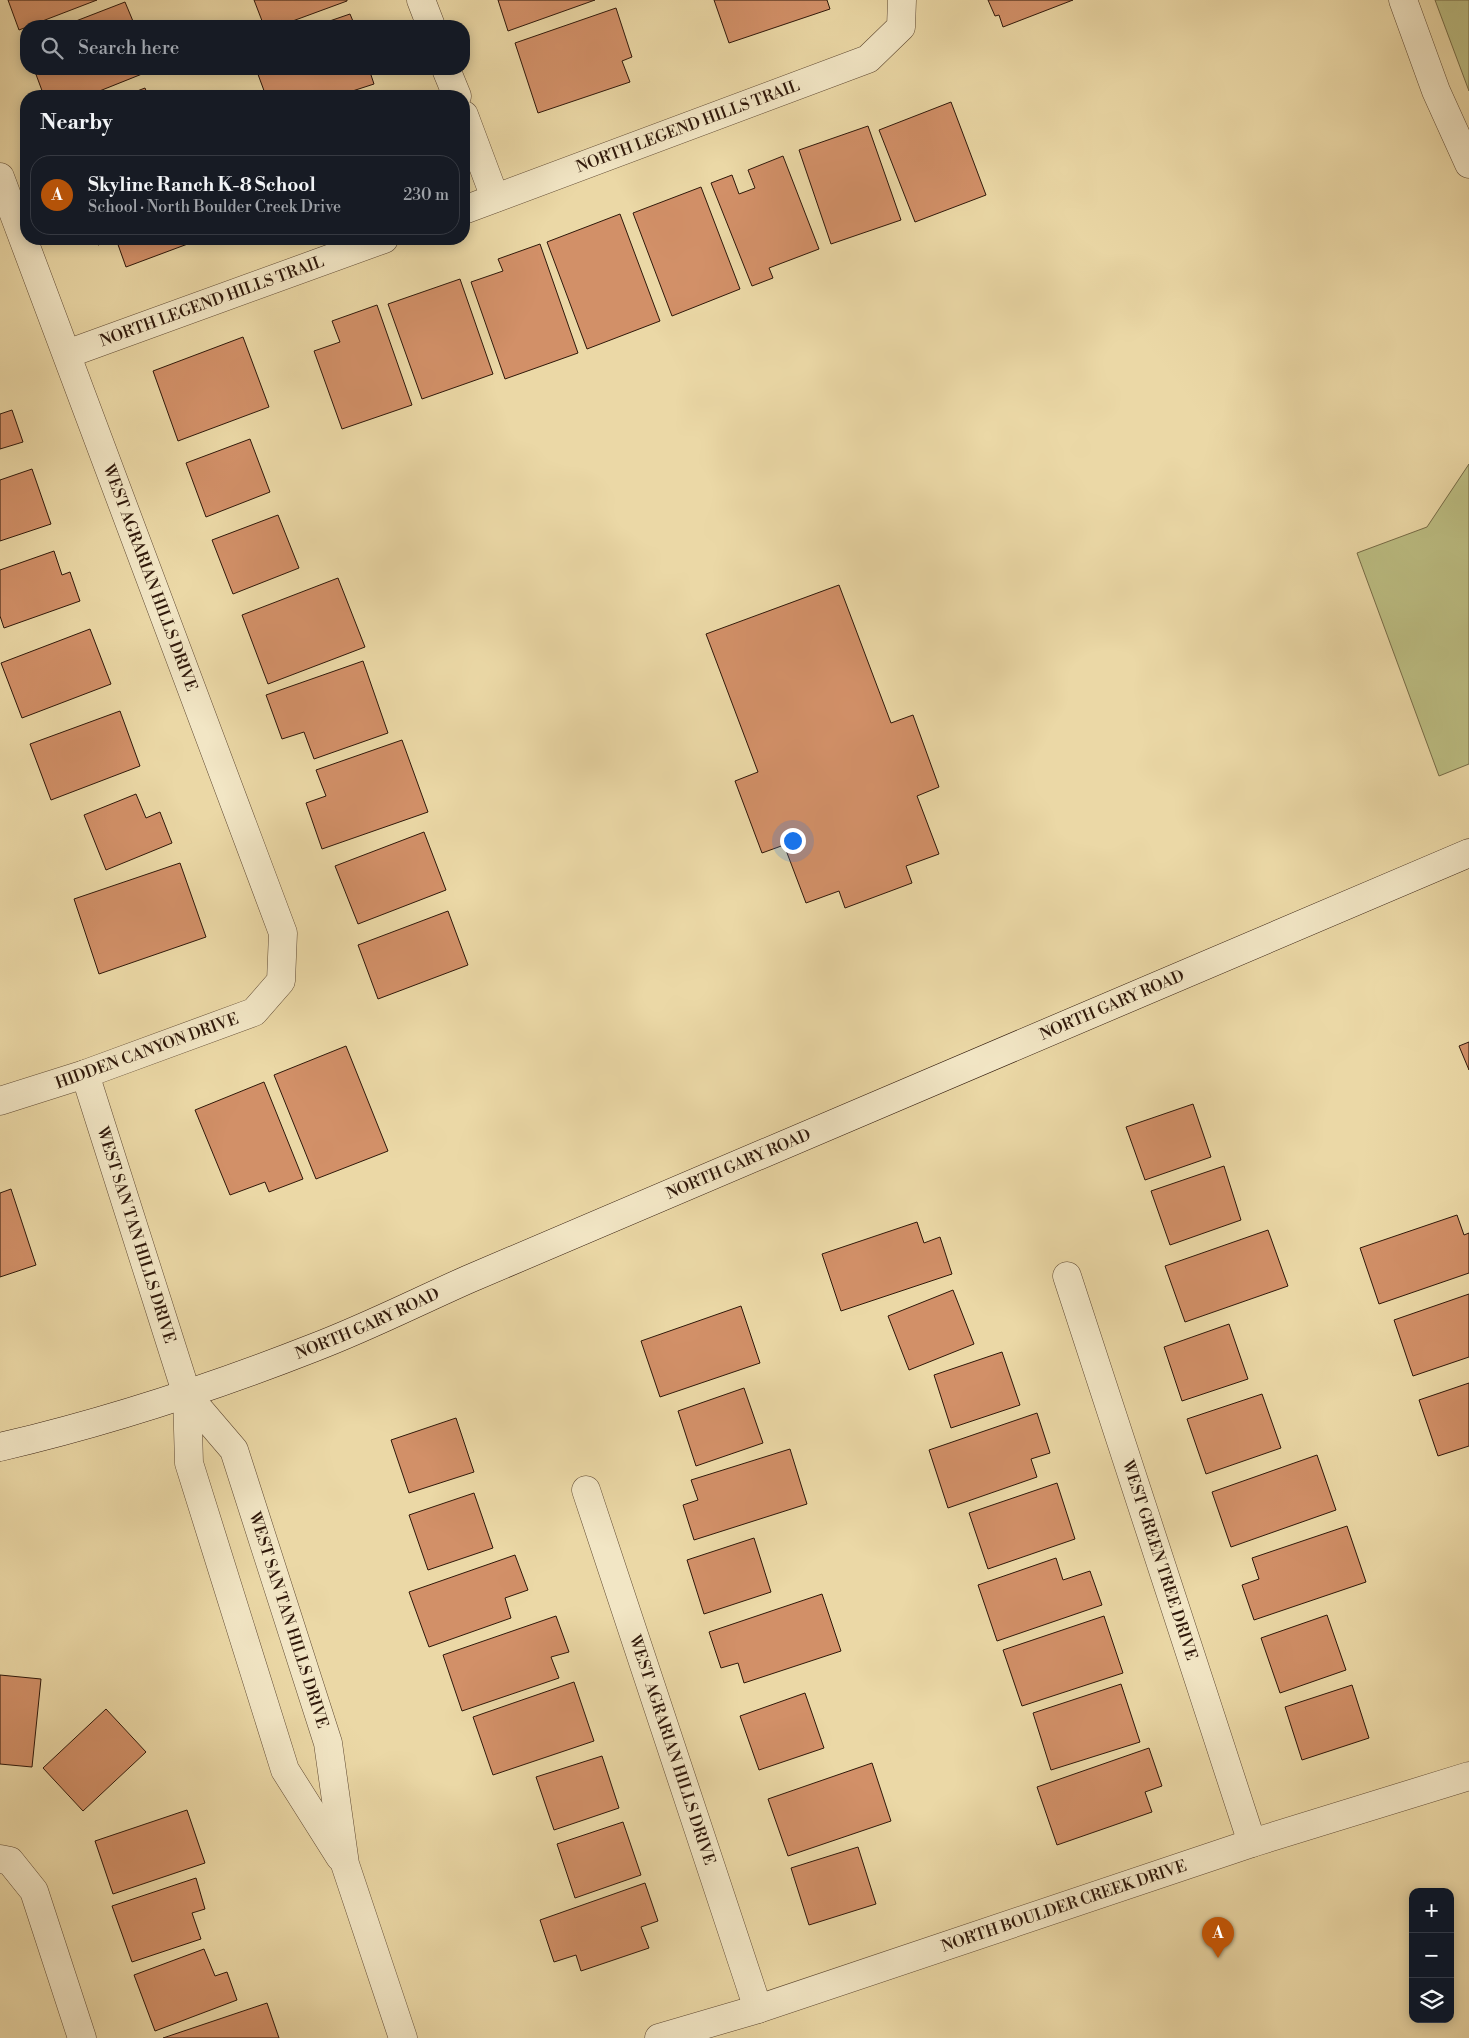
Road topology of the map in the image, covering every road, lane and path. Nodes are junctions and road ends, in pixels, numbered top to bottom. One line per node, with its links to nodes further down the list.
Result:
1 (421, 0): 4 (street)
2 (902, 0): 10 (street, NORTH LEGEND HILLS TRAIL)
3 (1403, 0): 8 (street)
4 (428, 20)
5 (448, 75): 6 (street)
6 (455, 90)
7 (470, 131): 10 (street)
8 (1469, 164)
9 (0, 176): 12 (street, WEST AGRARIAN HILLS DRIVE)
10 (495, 198): 11 (street, NORTH LEGEND HILLS TRAIL)
11 (470, 208)
12 (20, 229)
13 (26, 245): 15 (street, WEST AGRARIAN HILLS DRIVE)
14 (367, 245): 15 (street, NORTH LEGEND HILLS TRAIL)
15 (67, 354): 17 (street, WEST AGRARIAN HILLS DRIVE)
16 (1469, 853): 21 (street, NORTH GARY ROAD)
17 (281, 981): 18 (street, HIDDEN CANYON DRIVE)
18 (85, 1074): 19 (street, HIDDEN CANYON DRIVE); 21 (street, WEST SAN TAN HILLS DRIVE)
19 (0, 1101)
20 (1067, 1276): 25 (street, WEST GREEN TREE DRIVE)
21 (187, 1395): 22 (street, NORTH GARY ROAD); 27 (street, WEST SAN TAN HILLS DRIVE); 27 (street, WEST SAN TAN HILLS DRIVE)
22 (0, 1447)
23 (586, 1490): 28 (street, WEST AGRARIAN HILLS DRIVE)
24 (1469, 1776): 25 (street, NORTH BOULDER CREEK DRIVE)
25 (1252, 1844): 28 (street, NORTH BOULDER CREEK DRIVE)
26 (5, 1860): 29 (street)
27 (345, 1864): 30 (street, WEST SAN TAN HILLS DRIVE)
28 (758, 2009): 31 (street, NORTH BOULDER CREEK DRIVE)
29 (82, 2038)
30 (403, 2038)
31 (659, 2038)

